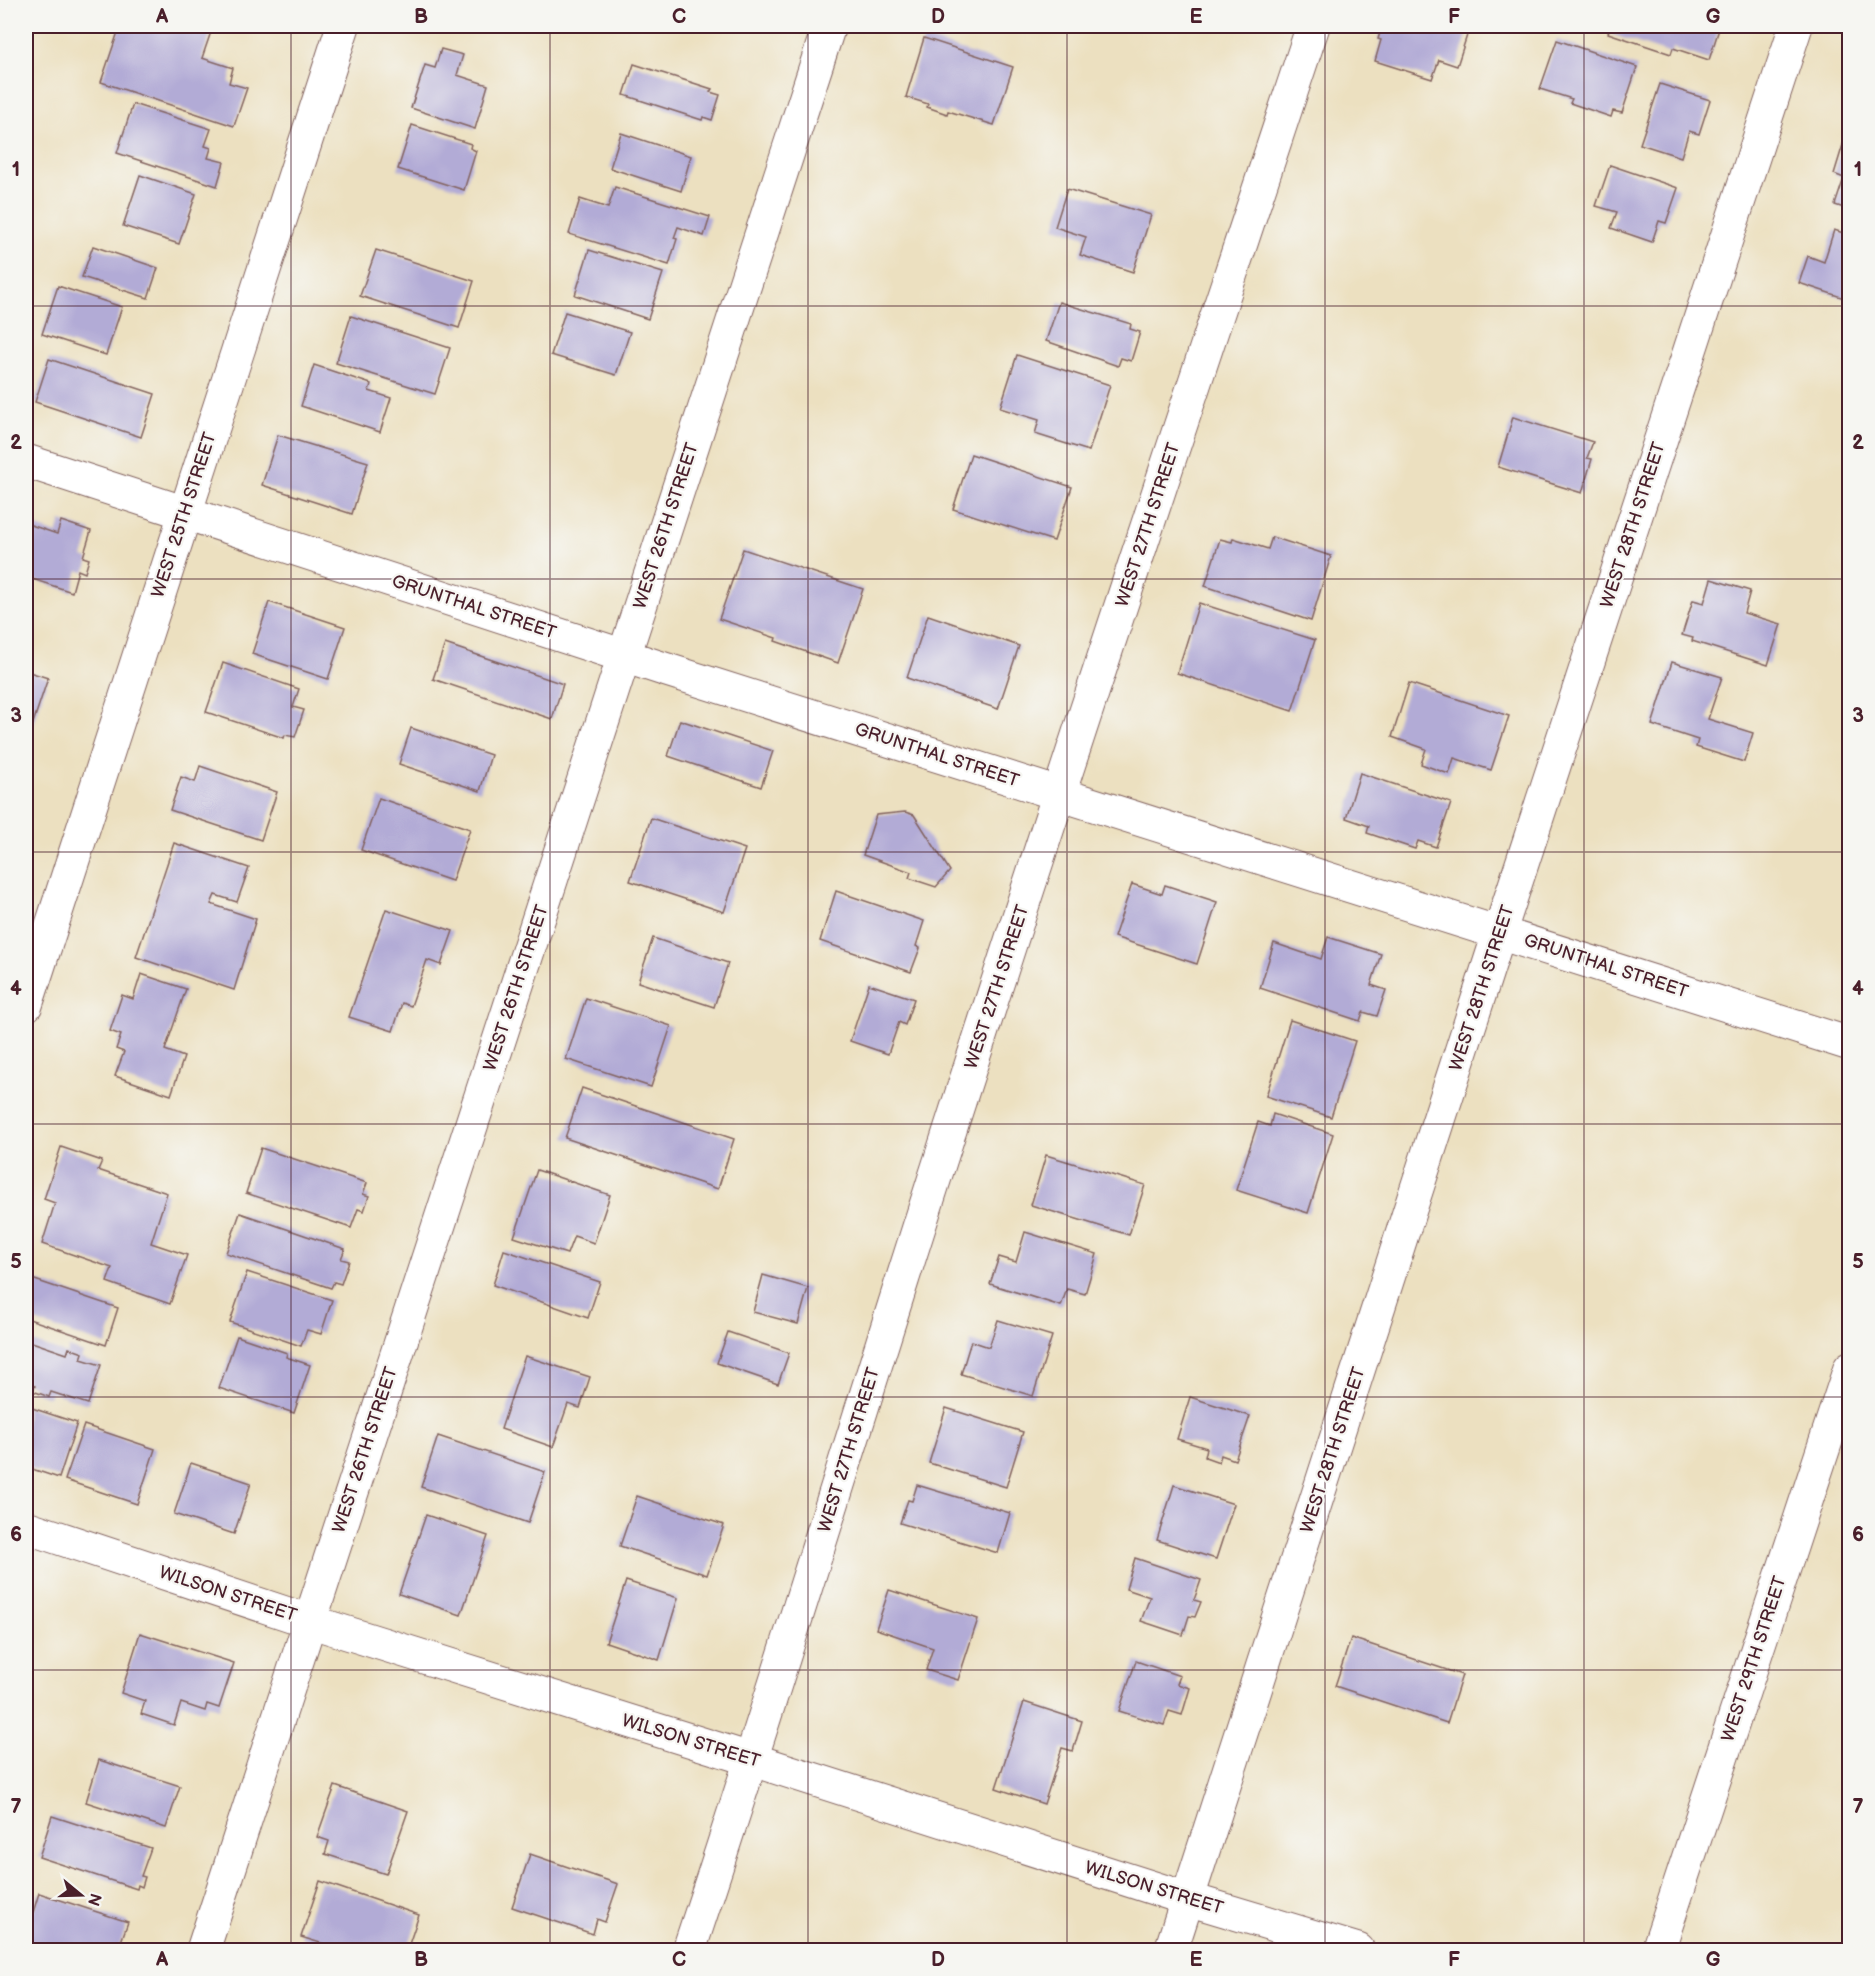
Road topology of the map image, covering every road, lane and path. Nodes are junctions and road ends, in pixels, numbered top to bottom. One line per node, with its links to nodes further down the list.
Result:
1 (343, 26): 6 (street, WEST 25TH STREET)
2 (829, 26): 7 (street, WEST 26TH STREET)
3 (1312, 26): 8 (street, WEST 27TH STREET)
4 (1796, 26): 9 (street, WEST 28TH STREET)
5 (26, 461): 6 (street, GRUNTHAL STREET)
6 (185, 513): 7 (street, GRUNTHAL STREET); 10 (street, WEST 25TH STREET)
7 (624, 655): 8 (street, GRUNTHAL STREET); 14 (street, WEST 26TH STREET)
8 (1059, 794): 9 (street, GRUNTHAL STREET); 15 (street, WEST 27TH STREET)
9 (1500, 932): 11 (street, GRUNTHAL STREET); 16 (street, WEST 28TH STREET)
10 (26, 1005)
11 (1850, 1044)
12 (1850, 1368): 21 (street, WEST 29TH STREET)
13 (26, 1527): 14 (street, WILSON STREET)
14 (309, 1621): 15 (street, WILSON STREET); 17 (street, WEST 26TH STREET)
15 (753, 1760): 16 (street, WILSON STREET); 18 (street, WEST 27TH STREET)
16 (1188, 1899): 19 (street, WEST 28TH STREET); 20 (street, WILSON STREET)
17 (203, 1950)
18 (689, 1950)
19 (1171, 1950)
20 (1358, 1950)
21 (1658, 1950)

